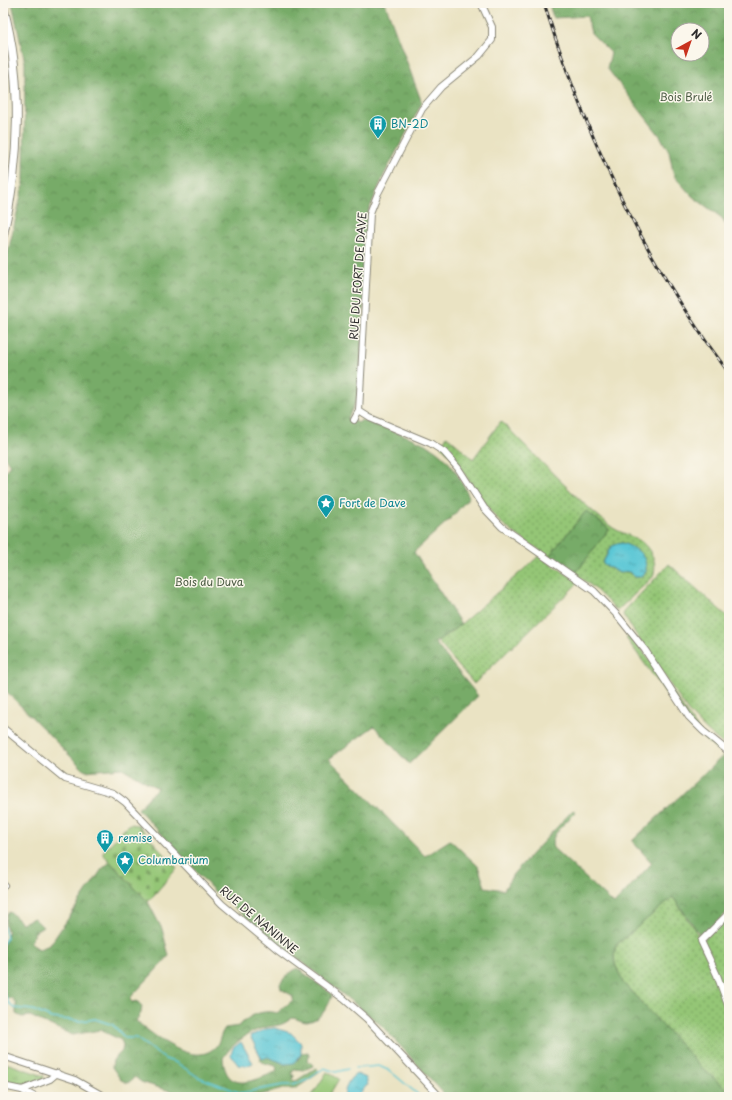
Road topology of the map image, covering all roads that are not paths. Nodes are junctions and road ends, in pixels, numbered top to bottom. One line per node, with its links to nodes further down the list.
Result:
1 (481, 3): 4 (street, RUE DU FORT DE DAVE)
2 (3, 7): 3 (main road)
3 (3, 235)
4 (359, 411): 5 (street, RUE DU FORT DE DAVE); 7 (street)
5 (354, 420)
6 (3, 728): 16 (street, RUE DE NANINNE)
7 (729, 752)
8 (729, 913): 9 (street)
9 (729, 1008)
10 (3, 1056): 11 (street)
11 (57, 1074): 13 (street); 15 (street)
12 (3, 1086): 13 (street)
13 (22, 1090): 14 (street)
14 (35, 1097)
15 (105, 1097)
16 (440, 1097)

